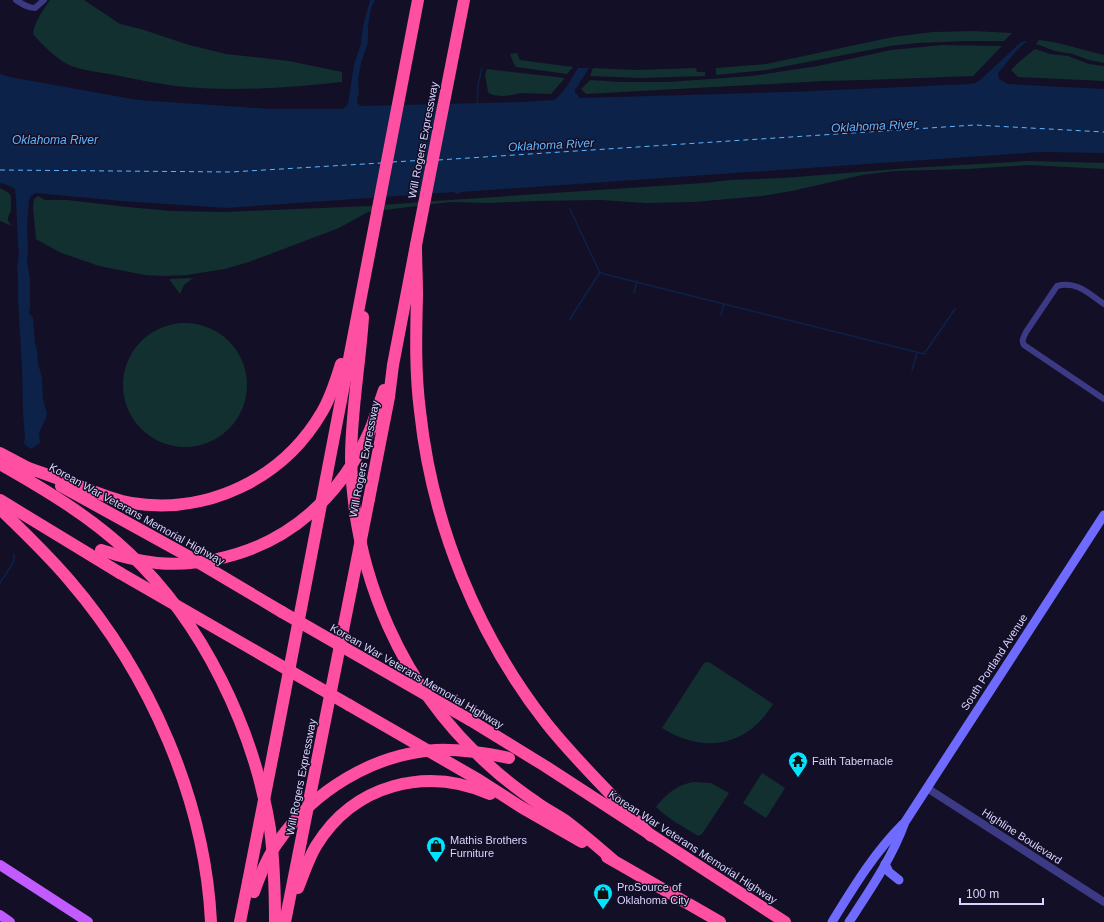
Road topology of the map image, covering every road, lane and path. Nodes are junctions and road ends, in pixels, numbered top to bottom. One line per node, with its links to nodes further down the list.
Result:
1 (16, 0): 2 (street)
2 (44, 0)
3 (418, 0): 6 (highway)
4 (464, 0): 5 (highway, Will Rogers Expressway)
5 (416, 245): 9 (highway, Will Rogers Expressway); 23 (highway)
6 (368, 264): 8 (highway); 24 (highway)
7 (1104, 304): 10 (street)
8 (355, 323): 13 (highway); 28 (highway, bridge)
9 (393, 365): 17 (highway, bridge); 35 (highway, Will Rogers Expressway, bridge)
10 (1104, 399)
11 (0, 453): 13 (highway)
12 (0, 464): 35 (highway)
13 (28, 468): 19 (highway, Korean War Veterans Memorial Highway, bridge)
14 (0, 500): 17 (highway)
15 (0, 509): 34 (highway)
16 (1104, 515): 18 (main road, South Portland Avenue)
17 (42, 526): 21 (highway, bridge)
18 (1101, 526): 20 (main road, South Portland Avenue)
19 (545, 766): 23 (highway, Korean War Veterans Memorial Highway); 28 (highway, bridge)
20 (927, 788): 22 (main road, South Portland Avenue); 29 (street, Highline Boulevard)
21 (521, 807): 24 (highway); 35 (highway)
22 (905, 822): 25 (main road, South Portland Avenue); 38 (main road, South Portland Avenue)
23 (651, 836): 37 (highway, Korean War Veterans Memorial Highway)
24 (613, 860): 36 (highway)
25 (885, 864): 27 (main road, South Portland Avenue); 27 (main road)
26 (0, 865): 33 (main road)
27 (877, 879): 39 (main road, South Portland Avenue)
28 (251, 887): 31 (highway)
29 (1104, 902)
30 (0, 916): 32 (main road)
31 (241, 919)
32 (10, 922)
33 (88, 922)
34 (211, 922)
35 (282, 922)
36 (720, 922)
37 (785, 922)
38 (832, 922)
39 (849, 922)

